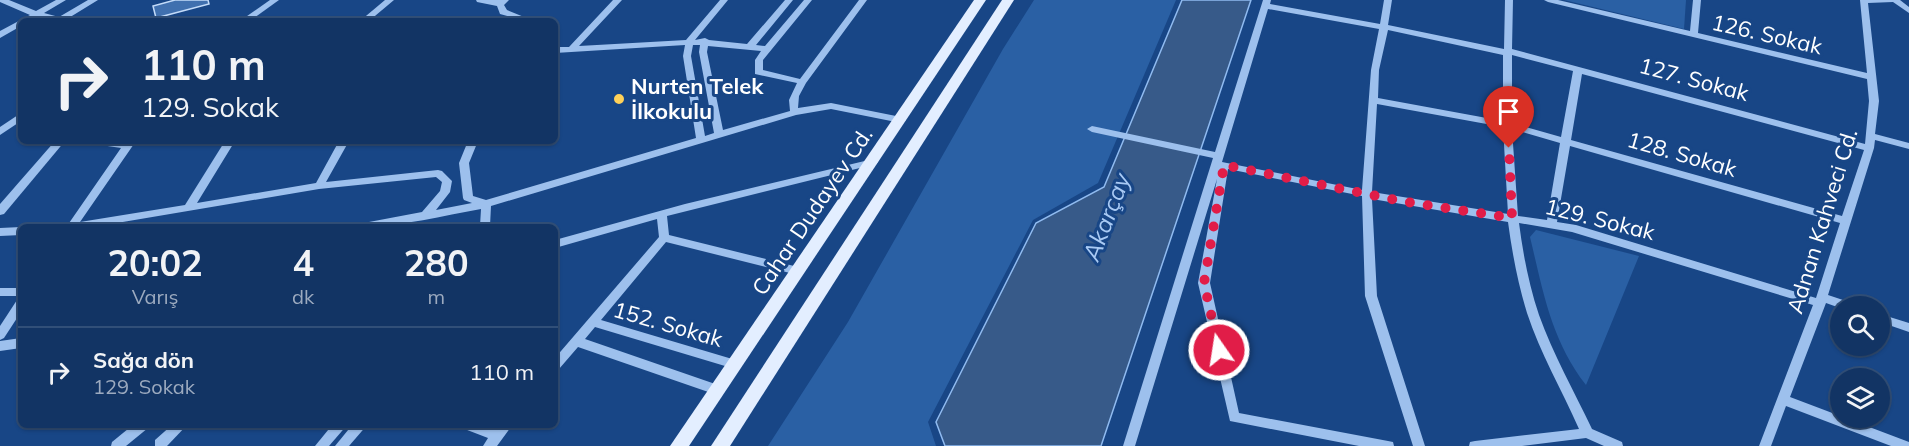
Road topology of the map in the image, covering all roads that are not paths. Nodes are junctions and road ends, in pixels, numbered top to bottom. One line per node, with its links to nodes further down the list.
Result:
1 (2, 0): 19 (street)
2 (62, 0): 25 (street)
3 (94, 0): 28 (street)
4 (390, 0): 30 (street)
5 (480, 0): 21 (street)
6 (618, 0): 39 (street)
7 (724, 0): 36 (street)
8 (789, 0): 38 (street)
9 (808, 0): 40 (street)
10 (863, 0): 45 (street)
11 (980, 0): 48 (main road, Cahar Dudayev Cd.)
12 (1008, 0): 114 (main road)
13 (1388, 0): 33 (street)
14 (1509, 0): 42 (street)
15 (1548, 0): 35 (street, 126. Sokak)
16 (1697, 0): 35 (street)
17 (1864, 0): 18 (street); 44 (street, Adnan Kahveci Cd.)
18 (1893, 0): 24 (street)
19 (14, 1): 23 (street); 25 (street)
20 (270, 1): 29 (street)
21 (503, 2): 31 (street)
22 (1266, 3): 33 (street, 127. Sokak); 64 (street)
23 (0, 9)
24 (1909, 11)
25 (36, 14): 26 (street); 27 (street)
26 (30, 18)
27 (53, 18)
28 (65, 18)
29 (248, 18)
30 (368, 18)
31 (519, 18)
32 (18, 25): 34 (street)
33 (1384, 27): 42 (street, 127. Sokak); 46 (street)
34 (0, 35)
35 (1694, 35): 44 (street, 126. Sokak)
36 (690, 41): 37 (street); 39 (street); 55 (street)
37 (705, 41): 38 (street); 54 (street)
38 (750, 46): 40 (street)
39 (571, 49): 41 (street)
40 (767, 49): 45 (street)
41 (558, 50)
42 (1508, 52): 43 (street, 127. Sokak); 51 (street)
43 (1578, 69): 56 (street); 57 (street, 127. Sokak)
44 (1872, 77): 57 (street, Adnan Kahveci Cd.)
45 (802, 82): 47 (street)
46 (1373, 100): 51 (street, 128. Sokak); 67 (street)
47 (795, 112): 48 (street); 54 (street)
48 (901, 120): 65 (main road, Cahar Dudayev Cd.)
49 (0, 123): 50 (street)
50 (16, 124): 53 (street)
51 (1508, 125): 56 (street, 128. Sokak); 73 (street)
52 (1092, 129): 64 (street, 129. Sokak)
53 (0, 132)
54 (718, 135): 55 (street)
55 (701, 141): 68 (street)
56 (1568, 142): 74 (street, 128. Sokak); 79 (street)
57 (1869, 142): 63 (street, 127. Sokak); 74 (street, Adnan Kahveci Cd.)
58 (57, 144): 70 (street)
59 (129, 144): 75 (street)
60 (228, 144): 69 (street)
61 (342, 144): 66 (street)
62 (472, 144): 68 (street)
63 (1909, 146)
64 (1221, 161): 67 (street, 129. Sokak); 115 (street); 116 (street)
65 (873, 162): 71 (street); 84 (main road, Cahar Dudayev Cd.)
66 (319, 186): 69 (street); 72 (street)
67 (1367, 194): 73 (street, 129. Sokak); 117 (street)
68 (486, 204): 72 (street); 78 (street)
69 (189, 207): 76 (street)
70 (0, 211)
71 (662, 214): 82 (street); 83 (street)
72 (424, 217): 77 (street)
73 (1512, 218): 79 (street, 129. Sokak); 107 (street)
74 (1846, 221): 87 (street, Adnan Kahveci Cd.)
75 (73, 224)
76 (92, 224)
77 (381, 224)
78 (485, 224)
79 (1551, 225): 87 (street, 129. Sokak)
80 (18, 231): 81 (street)
81 (0, 232)
82 (664, 238): 84 (street); 91 (street)
83 (558, 243)
84 (798, 271): 98 (main road, Cahar Dudayev Cd.)
85 (0, 292): 86 (street)
86 (18, 292)
87 (1821, 300): 88 (street, 129. Sokak); 100 (street, Adnan Kahveci Cd.)
88 (1830, 302)
89 (18, 308): 93 (street)
90 (1890, 321): 92 (street)
91 (591, 322): 94 (street); 98 (street, 152. Sokak)
92 (1909, 328)
93 (0, 335)
94 (576, 341): 97 (street); 99 (street)
95 (18, 343): 96 (street)
96 (0, 346)
97 (558, 362)
98 (735, 364): 99 (main road, Cahar Dudayev Cd.)
99 (717, 390): 113 (main road, Cahar Dudayev Cd.)
100 (1782, 400): 120 (street, Adnan Kahveci Cd.); 121 (street)
101 (139, 428): 110 (street)
102 (178, 428): 109 (street)
103 (338, 428): 111 (street)
104 (358, 428): 112 (street)
105 (472, 428): 108 (street)
106 (504, 428): 108 (street)
107 (1587, 433): 118 (street); 119 (street)
108 (493, 441)
109 (160, 444)
110 (117, 446)
111 (321, 446)
112 (341, 446)
113 (679, 446)
114 (720, 446)
115 (1129, 446)
116 (1388, 446)
117 (1419, 446)
118 (1475, 446)
119 (1617, 446)
120 (1765, 446)
121 (1906, 446)

